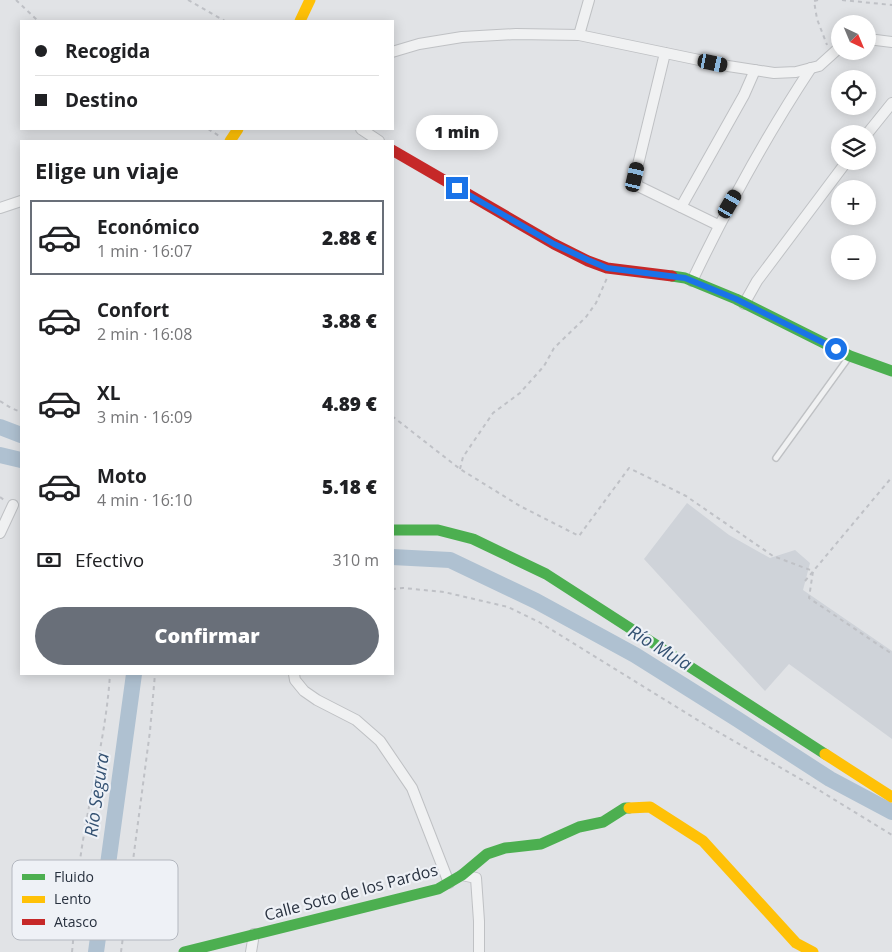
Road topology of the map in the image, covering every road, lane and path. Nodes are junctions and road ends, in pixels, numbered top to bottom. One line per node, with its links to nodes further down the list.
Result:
1 (16, 0): 8 (path)
2 (188, 0): 9 (path)
3 (310, 0): 10 (street)
4 (589, 0): 11 (street)
5 (818, 0): 16 (path)
6 (842, 0): 7 (path)
7 (892, 5)
8 (37, 20)
9 (223, 20)
10 (300, 20)
11 (579, 35): 14 (street); 15 (street)
12 (876, 40): 13 (street)
13 (892, 42)
14 (394, 51)
15 (666, 53): 19 (street); 29 (street)
16 (831, 53)
17 (831, 56): 18 (street)
18 (811, 68): 19 (street); 31 (street)
19 (755, 70): 29 (street)
20 (892, 103): 21 (street)
21 (874, 125)
22 (210, 130): 24 (path)
23 (362, 130): 25 (street)
24 (227, 140)
25 (378, 140)
26 (394, 151): 32 (street)
27 (840, 170): 34 (street)
28 (20, 201): 30 (street)
29 (681, 207): 31 (street)
30 (0, 208)
31 (718, 226): 33 (street)
32 (612, 268): 33 (street); 41 (path)
33 (692, 281): 34 (street)
34 (744, 304): 35 (street)
35 (850, 356): 36 (street); 40 (lane)
36 (892, 371)
37 (0, 401): 38 (path)
38 (20, 412)
39 (394, 418): 41 (path)
40 (776, 458)
41 (460, 469): 46 (path)
42 (892, 477): 46 (path)
43 (13, 505): 45 (street)
44 (394, 530): 53 (street)
45 (0, 533)
46 (813, 571): 47 (path); 49 (path)
47 (805, 581)
48 (394, 589): 54 (path)
49 (892, 654)
50 (110, 675): 55 (path)
51 (155, 675): 56 (path)
52 (294, 675): 58 (street)
53 (890, 792)
54 (892, 835)
55 (80, 860)
56 (133, 860)
57 (462, 876): 58 (street, Calle Soto de los Pardos); 62 (street); 63 (street, Calle Soto de los Pardos)
58 (449, 883): 59 (street, Calle Soto de los Pardos)
59 (254, 934): 60 (street, Calle Soto de los Pardos); 61 (street)
60 (184, 952)
61 (251, 952)
62 (479, 952)
63 (814, 952)

